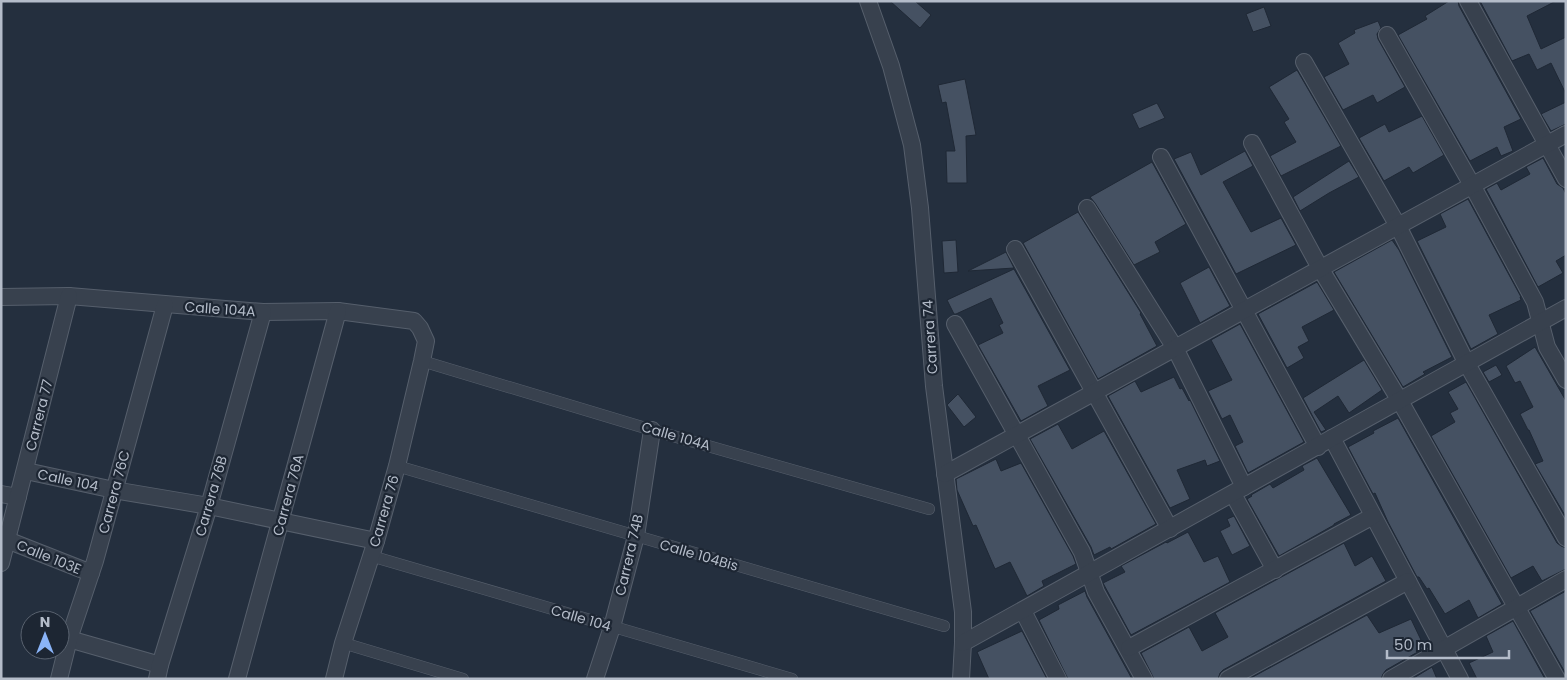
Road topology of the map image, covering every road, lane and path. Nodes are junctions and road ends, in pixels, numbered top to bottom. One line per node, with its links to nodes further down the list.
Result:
1 (868, 1): 37 (street, Carrera 74)
2 (1468, 1): 7 (street)
3 (1387, 35): 10 (street)
4 (1304, 62): 12 (street)
5 (1566, 134): 7 (street)
6 (1252, 143): 14 (street)
7 (1546, 144): 9 (street); 10 (street)
8 (1161, 157): 19 (street)
9 (1566, 180)
10 (1472, 185): 12 (street); 22 (street)
11 (1087, 208): 25 (street)
12 (1398, 226): 14 (street); 27 (street)
13 (1015, 250): 29 (street)
14 (1320, 268): 19 (street); 30 (street)
15 (69, 296): 16 (street, Calle 104A); 17 (street, Calle 104A); 36 (street, Carrera 77)
16 (1, 297)
17 (165, 305): 21 (street, Calle 104A); 38 (street, Carrera 76C)
18 (1566, 308): 22 (street)
19 (1244, 310): 25 (street); 34 (street)
20 (338, 311): 21 (street, Calle 104A); 24 (street, Calle 104A); 45 (street, Carrera 76A)
21 (263, 312): 42 (street, Carrera 76B)
22 (1541, 322): 27 (street); 28 (street)
23 (955, 324): 32 (street)
24 (426, 341): 26 (street, Carrera 76)
25 (1175, 348): 29 (street); 39 (street)
26 (422, 361): 31 (street, Calle 104A); 35 (street, Carrera 76)
27 (1467, 364): 30 (street); 48 (street)
28 (1566, 380)
29 (1095, 392): 32 (street); 46 (street)
30 (1400, 401): 33 (street); 57 (street)
31 (652, 430): 43 (street, Calle 104A); 47 (street, Carrera 74B)
32 (1017, 434): 37 (street); 54 (street)
33 (1332, 438): 34 (street); 44 (street)
34 (1318, 447): 39 (street)
35 (396, 466): 47 (street, Calle 104Bis); 50 (street, Carrera 76)
36 (26, 470): 38 (street, Calle 104); 41 (street, Carrera 77)
37 (945, 474): 64 (street, Carrera 74)
38 (114, 490): 42 (street, Calle 104); 53 (street, Carrera 76C)
39 (1239, 491): 46 (street); 52 (street)
40 (1, 494): 41 (street)
41 (18, 497): 49 (street, Carrera 77)
42 (209, 506): 45 (street, Calle 104); 68 (street, Carrera 76B)
43 (930, 509)
44 (1373, 516): 52 (street); 56 (street)
45 (281, 522): 50 (street, Calle 104); 70 (street, Carrera 76A)
46 (1170, 529): 54 (street)
47 (636, 536): 59 (street, Calle 104Bis); 60 (street, Carrera 74B)
48 (1566, 538)
49 (7, 540): 51 (street, Carrera 77); 53 (street, Calle 103E)
50 (374, 549): 60 (street, Calle 104); 63 (street, Carrera 76)
51 (1, 563)
52 (1275, 570): 65 (street)
53 (91, 573): 61 (street, Carrera 76C)
54 (1090, 573): 58 (street); 65 (street)
55 (1566, 579): 57 (street)
56 (1408, 580): 66 (street); 78 (street)
57 (1516, 607): 66 (street); 81 (street)
58 (1023, 611): 64 (street); 76 (street)
59 (944, 626)
60 (612, 627): 73 (street, Carrera 74B); 74 (street, Calle 104)
61 (70, 636)
62 (70, 639): 68 (street)
63 (343, 643): 71 (street, Carrera 76); 72 (street)
64 (963, 643): 75 (street, Carrera 74)
65 (1128, 648): 77 (street)
66 (1444, 648): 79 (street); 80 (street)
67 (64, 660): 69 (street, Carrera 76C)
68 (159, 672)
69 (60, 679)
70 (237, 679)
71 (334, 679)
72 (463, 679)
73 (595, 679)
74 (792, 679)
75 (961, 679)
76 (1058, 679)
77 (1144, 679)
78 (1228, 679)
79 (1391, 679)
80 (1460, 679)
81 (1557, 679)

